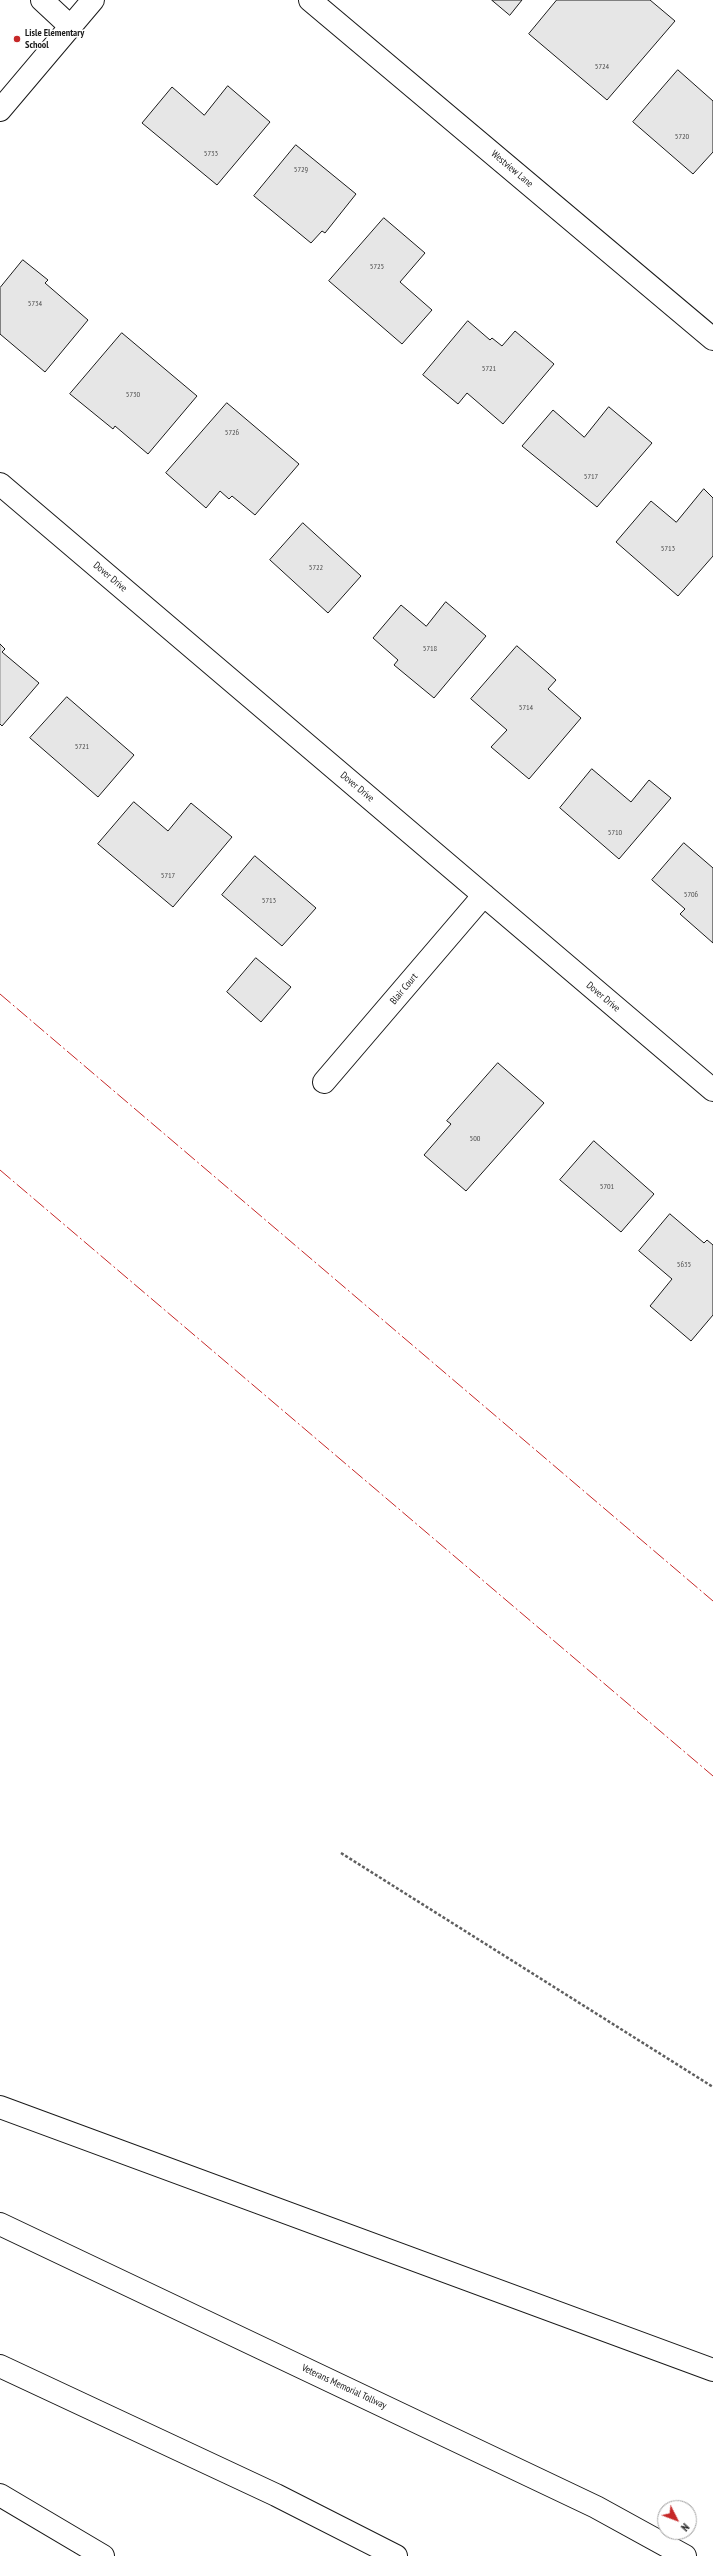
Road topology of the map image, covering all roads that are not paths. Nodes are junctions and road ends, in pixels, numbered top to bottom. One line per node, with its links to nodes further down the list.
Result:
1 (42, 0): 4 (main road)
2 (94, 0): 4 (main road)
3 (310, 0): 6 (main road, Westview Lane)
4 (71, 27): 5 (main road)
5 (0, 110)
6 (713, 339)
7 (0, 484): 8 (main road, Dover Drive)
8 (484, 895): 9 (main road, Blair Court); 10 (main road, Dover Drive)
9 (324, 1082)
10 (713, 1090)
11 (0, 2107): 14 (main road)
12 (0, 2224): 18 (main road, Veterans Memorial Tollway)
13 (0, 2366): 17 (main road)
14 (713, 2370)
15 (0, 2495): 16 (main road)
16 (103, 2556)
17 (396, 2556)
18 (685, 2556)

